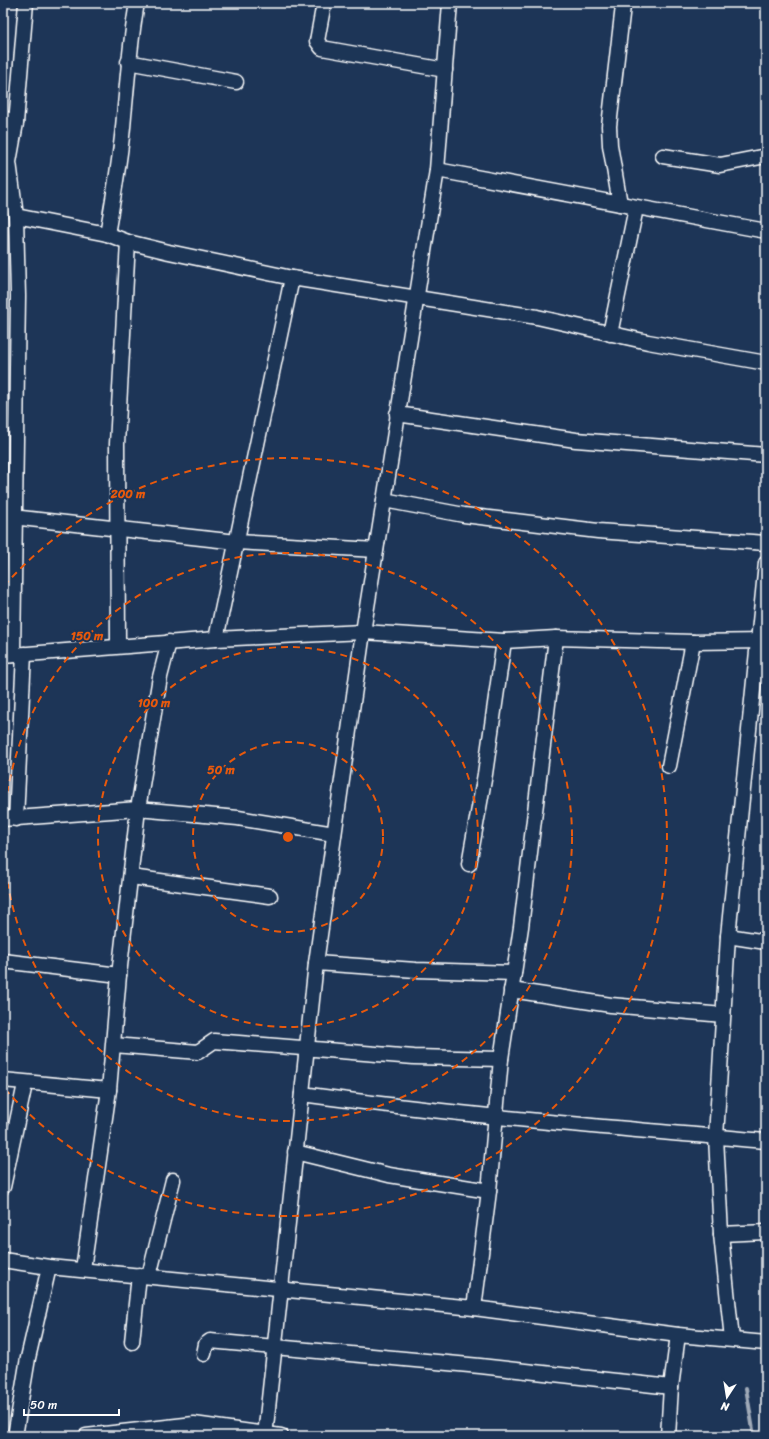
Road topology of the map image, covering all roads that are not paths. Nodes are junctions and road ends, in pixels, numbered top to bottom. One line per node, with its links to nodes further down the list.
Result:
1 (26, 3): 10 (street)
2 (137, 3): 6 (street)
3 (324, 3): 7 (street)
4 (450, 3): 7 (street)
5 (623, 6): 15 (street)
6 (128, 62): 8 (street); 19 (street)
7 (445, 70): 14 (street)
8 (236, 82)
9 (3, 118): 10 (street)
10 (16, 124): 13 (street)
11 (663, 156): 12 (street)
12 (766, 156)
13 (6, 165): 17 (street)
14 (437, 170): 15 (street); 22 (street)
15 (620, 204): 16 (street)
16 (636, 208): 18 (street); 23 (street)
17 (16, 216): 19 (street); 28 (street)
18 (766, 231)
19 (107, 234): 20 (street)
20 (128, 242): 21 (street); 29 (street)
21 (292, 278): 22 (street); 30 (street)
22 (416, 296): 23 (street); 25 (street)
23 (610, 334): 24 (street)
24 (766, 363)
25 (397, 414): 26 (street); 27 (street)
26 (766, 455)
27 (384, 500): 31 (street); 32 (street)
28 (9, 516): 29 (street); 42 (street)
29 (119, 528): 30 (street); 41 (street)
30 (237, 542): 32 (street); 35 (street)
31 (766, 543)
32 (376, 550): 34 (street)
33 (766, 563): 37 (street)
34 (363, 632): 35 (street); 39 (street); 46 (street)
35 (216, 638): 38 (street)
36 (556, 638): 39 (street); 40 (street); 54 (street)
37 (762, 641): 40 (street); 50 (street)
38 (169, 642): 41 (street); 44 (street)
39 (504, 642): 47 (street)
40 (693, 642): 43 (street)
41 (118, 645): 42 (street)
42 (14, 655): 45 (street)
43 (669, 766)
44 (138, 809): 45 (street); 46 (street); 48 (street)
45 (10, 819)
46 (334, 834): 53 (street)
47 (469, 864)
48 (131, 876): 49 (street); 55 (street)
49 (270, 896)
50 (728, 936): 51 (street); 57 (street)
51 (766, 942)
52 (3, 961): 55 (street)
53 (316, 963): 54 (street); 59 (street)
54 (514, 973): 56 (street)
55 (119, 975): 58 (street)
56 (511, 990): 57 (street); 60 (street)
57 (723, 1015): 66 (street)
58 (114, 1045): 59 (street); 63 (street)
59 (308, 1048): 60 (street); 64 (street)
60 (501, 1059): 65 (street)
61 (3, 1080): 62 (street)
62 (25, 1084): 63 (street); 70 (street)
63 (109, 1090): 76 (street)
64 (302, 1094): 65 (street); 68 (street)
65 (495, 1117): 66 (street); 71 (street)
66 (716, 1137): 67 (street); 73 (street)
67 (766, 1141)
68 (295, 1152): 71 (street); 78 (street)
69 (173, 1180): 77 (street)
70 (3, 1187)
71 (489, 1191): 79 (street)
72 (766, 1232): 73 (street)
73 (720, 1234): 81 (street)
74 (3, 1260): 75 (street)
75 (49, 1267): 76 (street); 88 (street)
76 (83, 1269): 77 (street)
77 (144, 1275): 78 (street); 82 (street)
78 (281, 1290): 79 (street); 84 (street)
79 (474, 1308): 80 (street)
80 (678, 1335): 81 (street); 86 (street)
81 (732, 1339): 83 (street)
82 (132, 1342)
83 (766, 1343)
84 (274, 1346): 85 (street); 86 (street); 87 (street)
85 (204, 1354)
86 (671, 1387): 91 (street)
87 (265, 1435): 89 (street); 90 (street)
88 (15, 1436)
89 (86, 1436)
90 (281, 1436)
91 (668, 1436)

